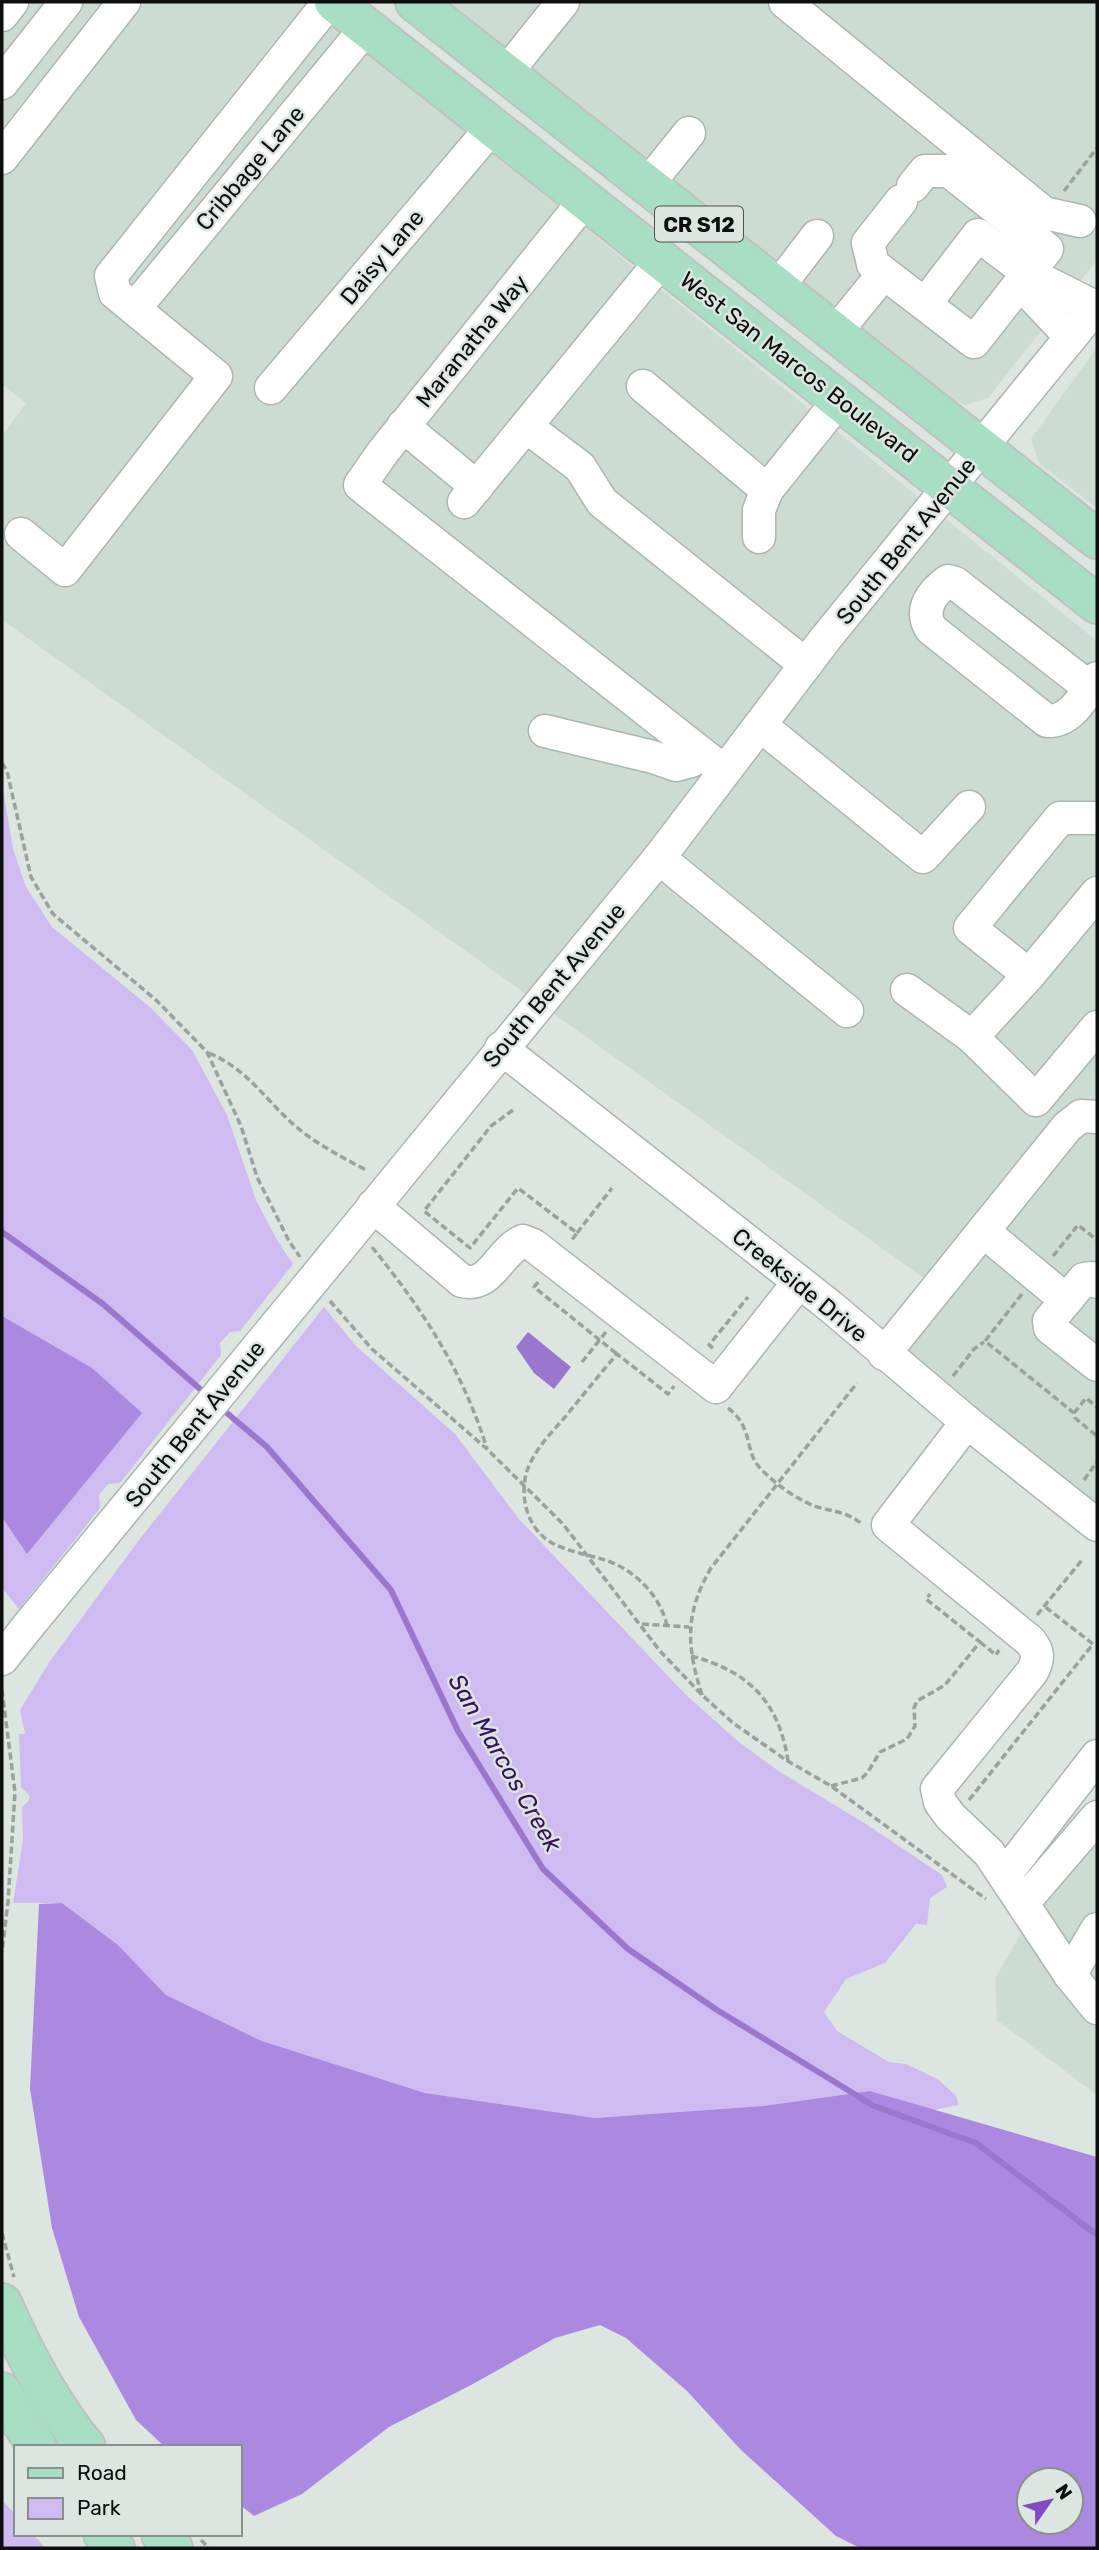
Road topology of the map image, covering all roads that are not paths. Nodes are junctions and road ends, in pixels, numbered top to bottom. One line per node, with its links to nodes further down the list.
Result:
1 (12, 2): 8 (street)
2 (66, 2): 11 (street)
3 (124, 2): 14 (street)
4 (332, 2): 9 (main road, West San Marcos Boulevard / CR S12); 25 (street)
5 (415, 2): 10 (main road, CR S12)
6 (563, 2): 10 (street)
7 (785, 2): 17 (street)
8 (2, 15)
9 (366, 28): 12 (main road, West San Marcos Boulevard / CR S12); 25 (street, Cribbage Lane)
10 (506, 73): 15 (main road, CR S12)
11 (2, 83)
12 (493, 126): 16 (main road, West San Marcos Boulevard / CR S12); 29 (street, Daisy Lane)
13 (690, 133): 15 (street)
14 (2, 158)
15 (648, 184): 22 (main road, CR S12)
16 (585, 200): 19 (main road, West San Marcos Boulevard / CR S12); 31 (street, Maranatha Way)
17 (1092, 218)
18 (817, 236): 22 (street)
19 (662, 260): 30 (main road, West San Marcos Boulevard / CR S12); 32 (street)
20 (884, 273): 21 (street); 23 (street); 26 (street)
21 (1024, 278): 23 (street); 23 (street); 24 (street); 27 (street)
22 (778, 287): 26 (main road, CR S12)
23 (925, 304)
24 (1096, 306): 27 (street, South Bent Avenue)
25 (135, 307): 36 (street)
26 (836, 332): 33 (main road, CR S12)
27 (1071, 337): 33 (street, South Bent Avenue)
28 (643, 386): 35 (street)
29 (271, 388)
30 (840, 399): 34 (main road, West San Marcos Boulevard / CR S12); 35 (street)
31 (403, 426): 32 (street); 44 (street, Maranatha Way)
32 (527, 427): 40 (street)
33 (983, 447): 34 (street, South Bent Avenue); 38 (main road, CR S12)
34 (951, 487): 39 (main road, West San Marcos Boulevard / CR S12); 40 (street, South Bent Avenue)
35 (767, 489): 37 (street)
36 (21, 534)
37 (759, 537)
38 (1097, 539)
39 (1097, 604)
40 (806, 665): 42 (street, South Bent Avenue)
41 (1093, 683): 41 (street)
42 (760, 725): 45 (street, South Bent Avenue); 46 (street)
43 (545, 731): 44 (street)
44 (699, 752): 45 (street)
45 (724, 772): 48 (street, South Bent Avenue)
46 (969, 807)
47 (1097, 818): 50 (street)
48 (659, 858): 52 (street); 55 (street, South Bent Avenue)
49 (1097, 893): 50 (street)
50 (1030, 975): 54 (street)
51 (907, 990): 54 (street)
52 (847, 1011)
53 (1097, 1027): 54 (street)
54 (972, 1037)
55 (500, 1048): 57 (street, South Bent Avenue); 59 (street, Creekside Drive)
56 (1097, 1117): 58 (street)
57 (373, 1206): 59 (street); 66 (street, South Bent Avenue, bridge)
58 (983, 1231): 61 (street); 62 (street)
59 (799, 1282): 62 (street, Creekside Drive)
60 (1097, 1282): 61 (street)
61 (1066, 1300): 63 (street)
62 (884, 1354): 64 (street, Creekside Drive)
63 (1097, 1365)
64 (967, 1422): 65 (street, Creekside Drive); 69 (street)
65 (1097, 1525)
66 (2, 1659)
67 (1097, 1756): 69 (street)
68 (1097, 1817): 70 (street)
69 (996, 1887): 70 (street)
70 (1023, 1903): 72 (street)
71 (1097, 1929): 72 (street)
72 (1070, 1975): 73 (street)
73 (1097, 2008)
74 (2, 2303): 77 (main road)
75 (2, 2392): 76 (main road)
76 (36, 2445)
77 (84, 2445)

